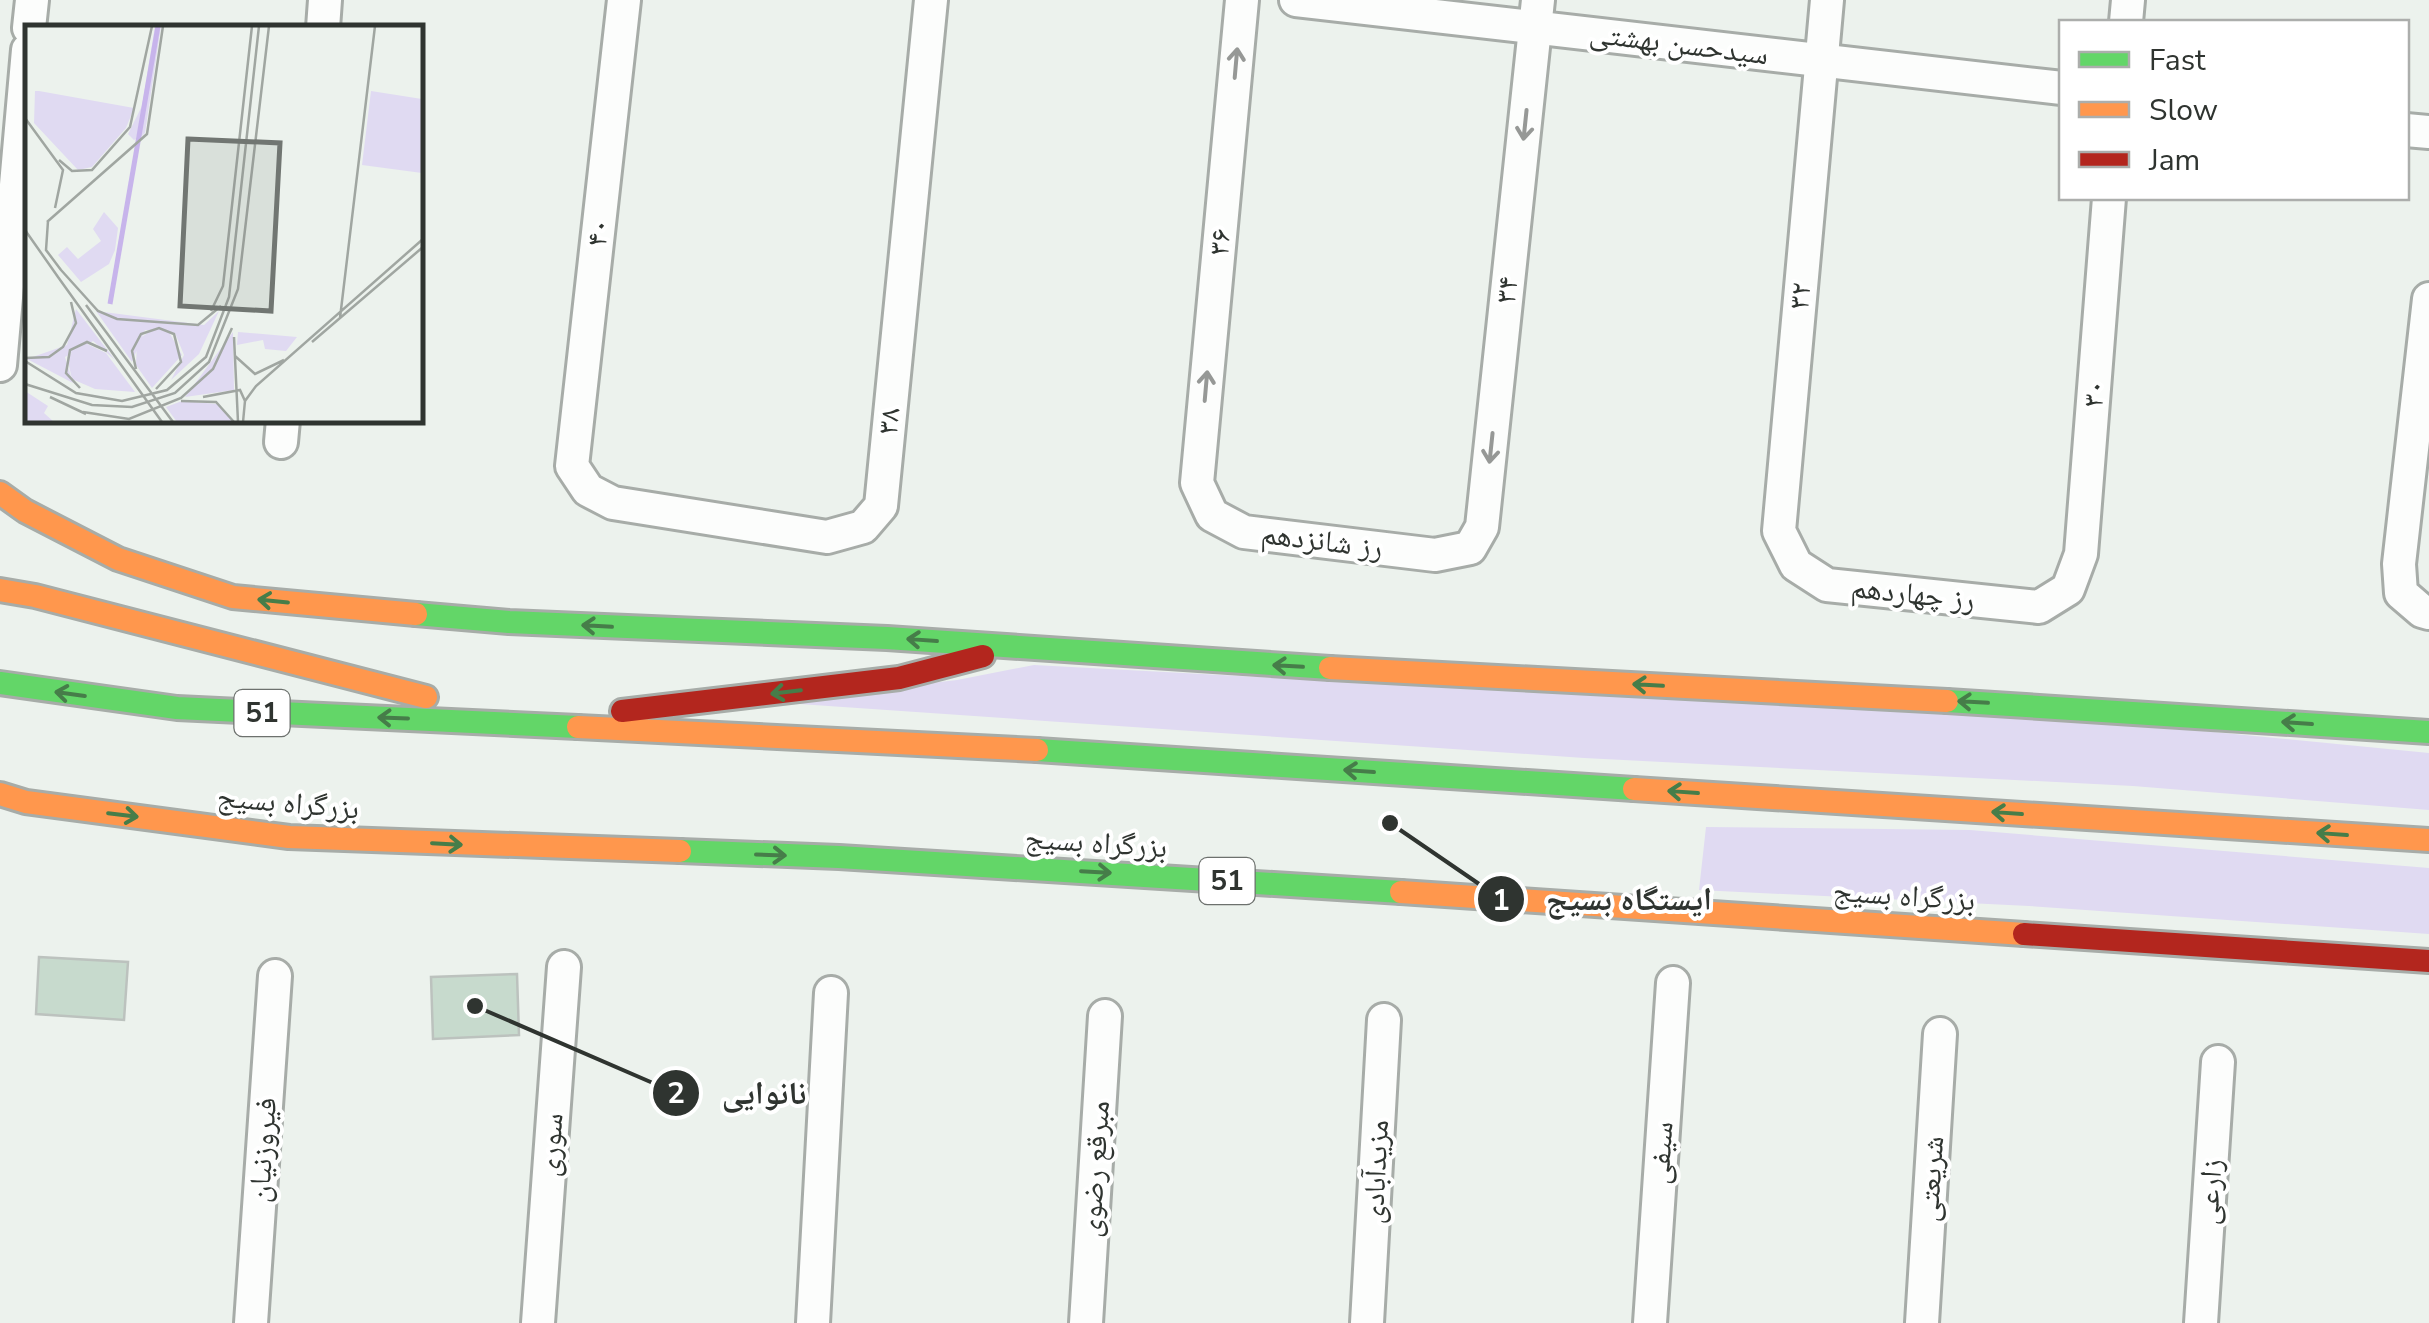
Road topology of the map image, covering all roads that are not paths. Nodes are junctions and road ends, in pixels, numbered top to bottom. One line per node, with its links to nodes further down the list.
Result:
1 (32, 0): 9 (street)
2 (325, 0): 10 (street)
3 (624, 0): 17 (street, ۴۰)
4 (931, 0): 17 (street, ۳۸)
5 (1242, 0): 18 (street, ۳۶, one-way to 5)
6 (1296, 0): 8 (street, سیدحسن بهشتی)
7 (1827, 0): 11 (street, ۳۲)
8 (1536, 14): 11 (street, سیدحسن بهشتی); 21 (street, ۳۴, one-way to 21)
9 (30, 25)
10 (322, 25)
11 (1821, 60): 13 (street, سیدحسن بهشتی); 20 (street, ۳۲)
12 (25, 84): 16 (street)
13 (2059, 88)
14 (2109, 200): 23 (street, ۳۰)
15 (2429, 299): 26 (street)
16 (0, 364)
17 (572, 466)
18 (1197, 484): 21 (street, رز شانزدهم)
19 (0, 493): 27 (main road, one-way to 19)
20 (1779, 531): 23 (street, رز چهاردهم)
21 (1470, 548)
22 (0, 576): 25 (main road)
23 (2068, 589)
24 (0, 590): 25 (main road)
25 (36, 596): 29 (main road)
26 (2425, 612)
27 (1019, 647): 29 (main road, one-way to 29); 30 (main road, one-way to 27)
28 (0, 683): 29 (main road, 51, one-way to 28)
29 (526, 723): 32 (main road, 51, one-way to 29)
30 (2429, 732)
31 (0, 797): 33 (main road, بزرگراه بسیج / 51, one-way to 33)
32 (2429, 840)
33 (2429, 961)
34 (564, 967): 43 (street, سوری)
35 (275, 976): 42 (street, فیروزنیان)
36 (1673, 983): 47 (street, سیفی)
37 (832, 994): 44 (street)
38 (1105, 1016): 45 (street, مبرقع رضوی)
39 (1384, 1020): 46 (street, مزیدآبادی)
40 (1940, 1034): 48 (street, شریعتی)
41 (2218, 1062): 49 (street, زارعی)
42 (251, 1323)
43 (538, 1323)
44 (813, 1323)
45 (1086, 1323)
46 (1367, 1323)
47 (1650, 1323)
48 (1922, 1323)
49 (2201, 1323)

